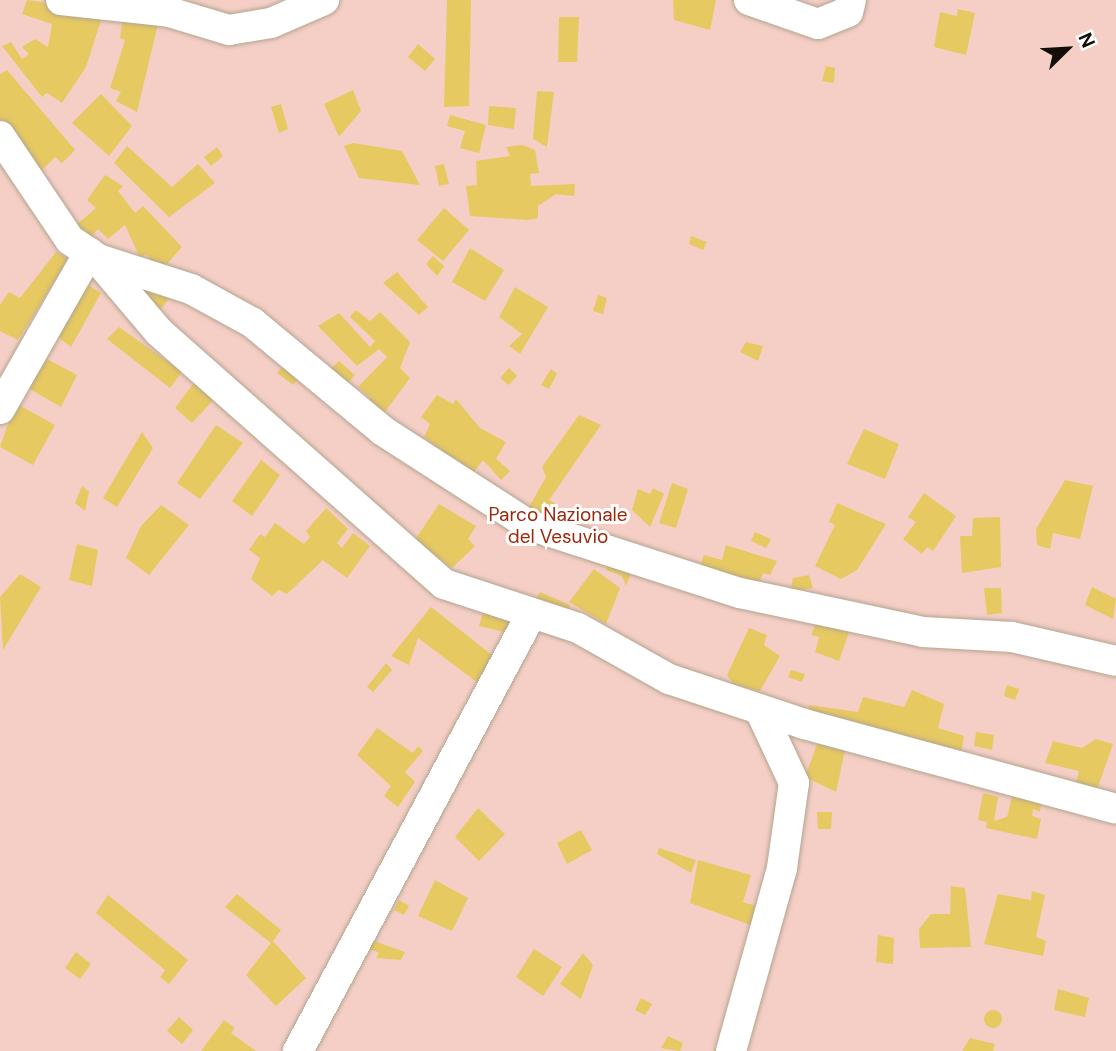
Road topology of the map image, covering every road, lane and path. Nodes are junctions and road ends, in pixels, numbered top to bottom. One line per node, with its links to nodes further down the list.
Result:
1 (61, 0): 2 (street)
2 (324, 0)
3 (749, 0): 4 (street)
4 (851, 0)
5 (0, 136): 6 (street)
6 (93, 256): 7 (street); 8 (street); 9 (street)
7 (0, 409)
8 (530, 616): 10 (street); 12 (street)
9 (1116, 660)
10 (760, 709): 11 (street); 13 (street)
11 (1116, 809)
12 (298, 1051)
13 (732, 1051)

